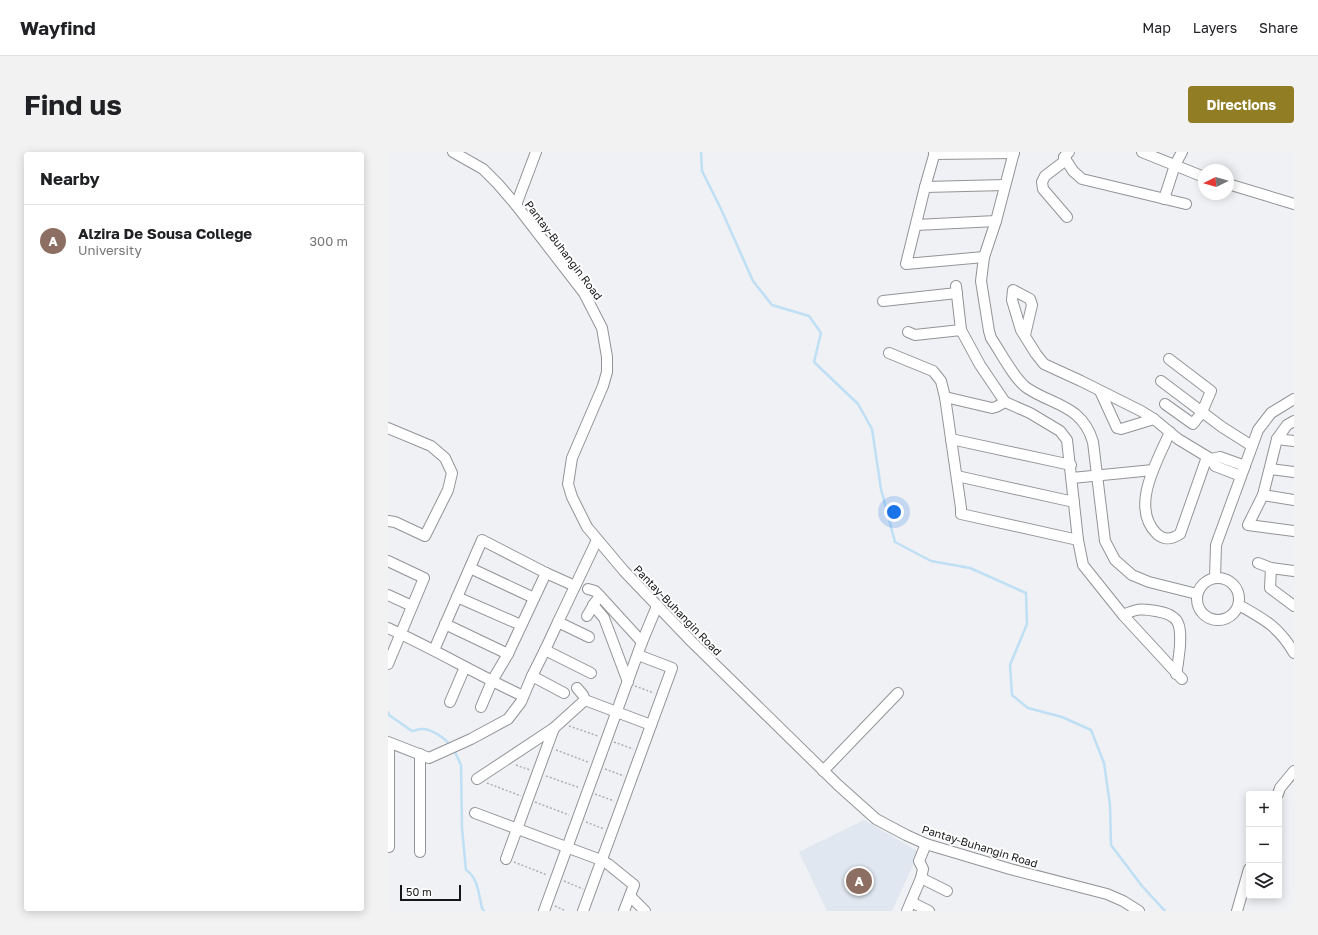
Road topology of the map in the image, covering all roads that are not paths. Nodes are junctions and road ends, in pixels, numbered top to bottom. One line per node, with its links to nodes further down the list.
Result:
1 (453, 152): 16 (street, Pantay-Buhangin Road)
2 (536, 152): 16 (street)
3 (1142, 152): 8 (street)
4 (1182, 152): 8 (street)
5 (935, 153): 6 (street); 12 (street)
6 (1014, 153): 10 (street)
7 (1067, 156): 13 (street); 17 (street)
8 (1175, 166): 9 (street); 13 (street)
9 (1198, 175)
10 (1005, 185): 12 (street); 18 (street)
11 (1234, 186): 15 (street)
12 (925, 187): 19 (street)
13 (1164, 199): 14 (street)
14 (1186, 204)
15 (1294, 204)
16 (516, 205): 57 (street, Pantay-Buhangin Road)
17 (1067, 217)
18 (996, 221): 19 (street); 20 (street)
19 (916, 225): 20 (street)
20 (984, 257): 49 (street)
21 (883, 301): 22 (street)
22 (961, 330): 23 (street); 31 (street)
23 (908, 332)
24 (1025, 335): 28 (street)
25 (889, 353): 29 (street)
26 (1169, 359): 33 (street)
27 (1161, 381): 33 (street)
28 (1100, 391): 34 (street); 34 (street)
29 (945, 397): 31 (street); 38 (street)
30 (1294, 399): 41 (street)
31 (1005, 402): 43 (street)
32 (1165, 404): 33 (street)
33 (1202, 412): 41 (street)
34 (1154, 419): 37 (street)
35 (1294, 420): 39 (street)
36 (388, 428): 55 (street)
37 (1170, 432): 42 (street); 46 (street)
38 (951, 439): 43 (street); 48 (street)
39 (1277, 439): 40 (street); 45 (street)
40 (1294, 441)
41 (1252, 446): 44 (street)
42 (1209, 458): 44 (street); 46 (street); 50 (street)
43 (1071, 465): 51 (street)
44 (1245, 466): 50 (street)
45 (1270, 469): 47 (street); 52 (street)
46 (1153, 470): 49 (street)
47 (1294, 472)
48 (956, 476): 54 (street); 58 (street)
49 (1098, 476): 51 (street); 68 (street)
50 (1241, 476): 65 (street)
51 (1072, 478): 54 (street)
52 (1263, 495): 53 (street); 56 (street)
53 (1294, 500)
54 (1074, 502): 58 (street)
55 (388, 521)
56 (1294, 531)
57 (597, 540): 66 (street); 76 (street, Pantay-Buhangin Road)
58 (1078, 540): 79 (street)
59 (388, 561): 75 (street)
60 (1258, 563): 62 (street)
61 (470, 568): 64 (street); 71 (street); 72 (street)
62 (1271, 568): 63 (street); 77 (street)
63 (1294, 571)
64 (546, 573): 66 (street); 72 (street)
65 (1215, 578): 68 (street); 74 (street)
66 (575, 586): 81 (street)
67 (588, 589): 70 (street)
68 (1197, 594): 74 (street)
69 (388, 595): 75 (street)
70 (600, 596): 73 (street); 80 (street)
71 (457, 597): 82 (street); 83 (street)
72 (534, 598): 83 (street)
73 (593, 605): 78 (street); 85 (street)
74 (1239, 605): 91 (street)
75 (412, 606): 86 (street)
76 (657, 606): 88 (street); 112 (street, Pantay-Buhangin Road)
77 (1294, 606)
78 (587, 616)
79 (1123, 616): 79 (street)
80 (621, 620): 85 (street); 88 (street)
81 (558, 622): 87 (street); 90 (street)
82 (446, 624): 89 (street); 92 (street)
83 (521, 626): 92 (street)
84 (388, 628): 86 (street)
85 (609, 628): 99 (street)
86 (401, 634): 89 (street); 94 (street)
87 (589, 637)
88 (642, 642): 93 (street)
89 (434, 650): 95 (street)
90 (545, 650): 96 (street); 97 (street)
91 (1294, 653)
92 (508, 654): 98 (street)
93 (638, 655): 99 (street); 108 (street)
94 (388, 664)
95 (465, 666): 98 (street); 105 (street)
96 (591, 673)
97 (532, 676): 102 (street); 103 (street)
98 (492, 682): 103 (street); 106 (street)
99 (628, 682): 107 (street)
100 (577, 688): 104 (street)
101 (898, 692): 112 (street)
102 (564, 693)
103 (524, 696): 111 (street)
104 (585, 700): 107 (street); 109 (street)
105 (450, 702)
106 (480, 707)
107 (618, 712): 108 (street); 120 (street)
108 (651, 725): 123 (street)
109 (554, 728): 114 (street); 117 (street)
110 (388, 743): 111 (street); 119 (street)
111 (425, 756): 121 (street)
112 (823, 771): 118 (street, Pantay-Buhangin Road)
113 (1294, 771): 115 (street)
114 (477, 779)
115 (1279, 791)
116 (475, 813): 117 (street)
117 (517, 829): 120 (street); 122 (street)
118 (926, 844): 124 (street); 134 (street, Pantay-Buhangin Road)
119 (389, 847)
120 (568, 848): 123 (street); 129 (street)
121 (420, 852)
122 (506, 859)
123 (601, 860): 127 (street); 130 (street)
124 (921, 878): 126 (street); 128 (street)
125 (1246, 880): 135 (street)
126 (947, 891)
127 (630, 896): 131 (street); 132 (street)
128 (909, 906): 133 (street)
129 (546, 907)
130 (583, 911)
131 (624, 911)
132 (645, 911)
133 (929, 911)
134 (1139, 911)
135 (1237, 911)

